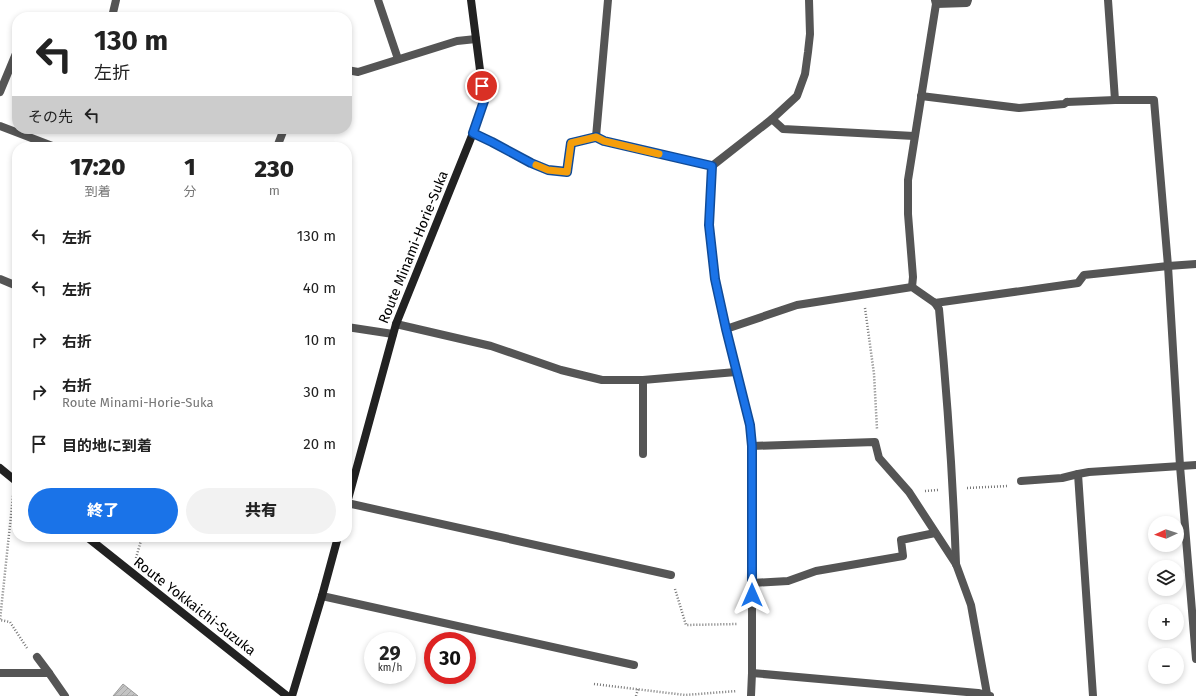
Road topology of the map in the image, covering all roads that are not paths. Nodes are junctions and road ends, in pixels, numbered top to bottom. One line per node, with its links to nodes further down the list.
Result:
1 (116, 0): 9 (street)
2 (378, 0): 11 (street)
3 (471, 0): 10 (main road, Route Minami-Horie-Suka)
4 (608, 0): 23 (street)
5 (809, 0): 17 (street)
6 (968, 0): 8 (street)
7 (1108, 0): 16 (street)
8 (936, 2): 15 (street)
9 (113, 12)
10 (476, 39): 11 (street); 20 (main road, Route Minami-Horie-Suka)
11 (398, 59): 13 (street)
12 (12, 63): 14 (street)
13 (352, 71)
14 (0, 92)
15 (921, 96): 16 (street); 22 (street)
16 (1115, 100): 27 (street)
17 (772, 119): 22 (street); 25 (street)
18 (0, 126): 19 (street)
19 (12, 131)
20 (473, 133): 23 (street); 32 (main road, Route Minami-Horie-Suka)
21 (21, 134): 24 (street)
22 (914, 136): 30 (street)
23 (596, 137): 25 (street)
24 (42, 142)
25 (712, 166): 34 (street)
26 (1196, 264): 27 (street)
27 (1168, 266): 31 (street); 41 (street)
28 (0, 279): 29 (street)
29 (12, 283)
30 (912, 287): 31 (street); 34 (street)
31 (935, 303): 51 (street)
32 (396, 324): 35 (main road, Route Minami-Horie-Suka); 37 (street)
33 (352, 328): 35 (street)
34 (726, 329): 36 (street)
35 (393, 334): 46 (main road, Route Minami-Horie-Suka)
36 (736, 372): 37 (street); 38 (street)
37 (643, 380): 39 (street)
38 (752, 446): 48 (street); 53 (street)
39 (643, 454)
40 (1196, 465): 41 (street)
41 (1180, 466): 43 (street); 56 (street)
42 (0, 468): 44 (main road)
43 (1078, 474): 45 (street); 66 (street)
44 (12, 478)
45 (1021, 481)
46 (352, 485)
47 (352, 504): 52 (street)
48 (935, 533): 51 (street); 53 (street)
49 (92, 542): 64 (main road, Route Yokkaichi-Suzuka)
50 (337, 542): 54 (main road)
51 (956, 564): 62 (street)
52 (670, 575)
53 (752, 582): 60 (street)
54 (322, 596): 57 (street); 65 (main road)
55 (37, 657): 59 (street)
56 (1196, 659)
57 (634, 665)
58 (0, 673): 59 (street)
59 (49, 673): 63 (street)
60 (752, 673): 61 (street); 62 (street)
61 (751, 693)
62 (988, 695)
63 (65, 696)
64 (287, 696)
65 (292, 696)
66 (1093, 696)

